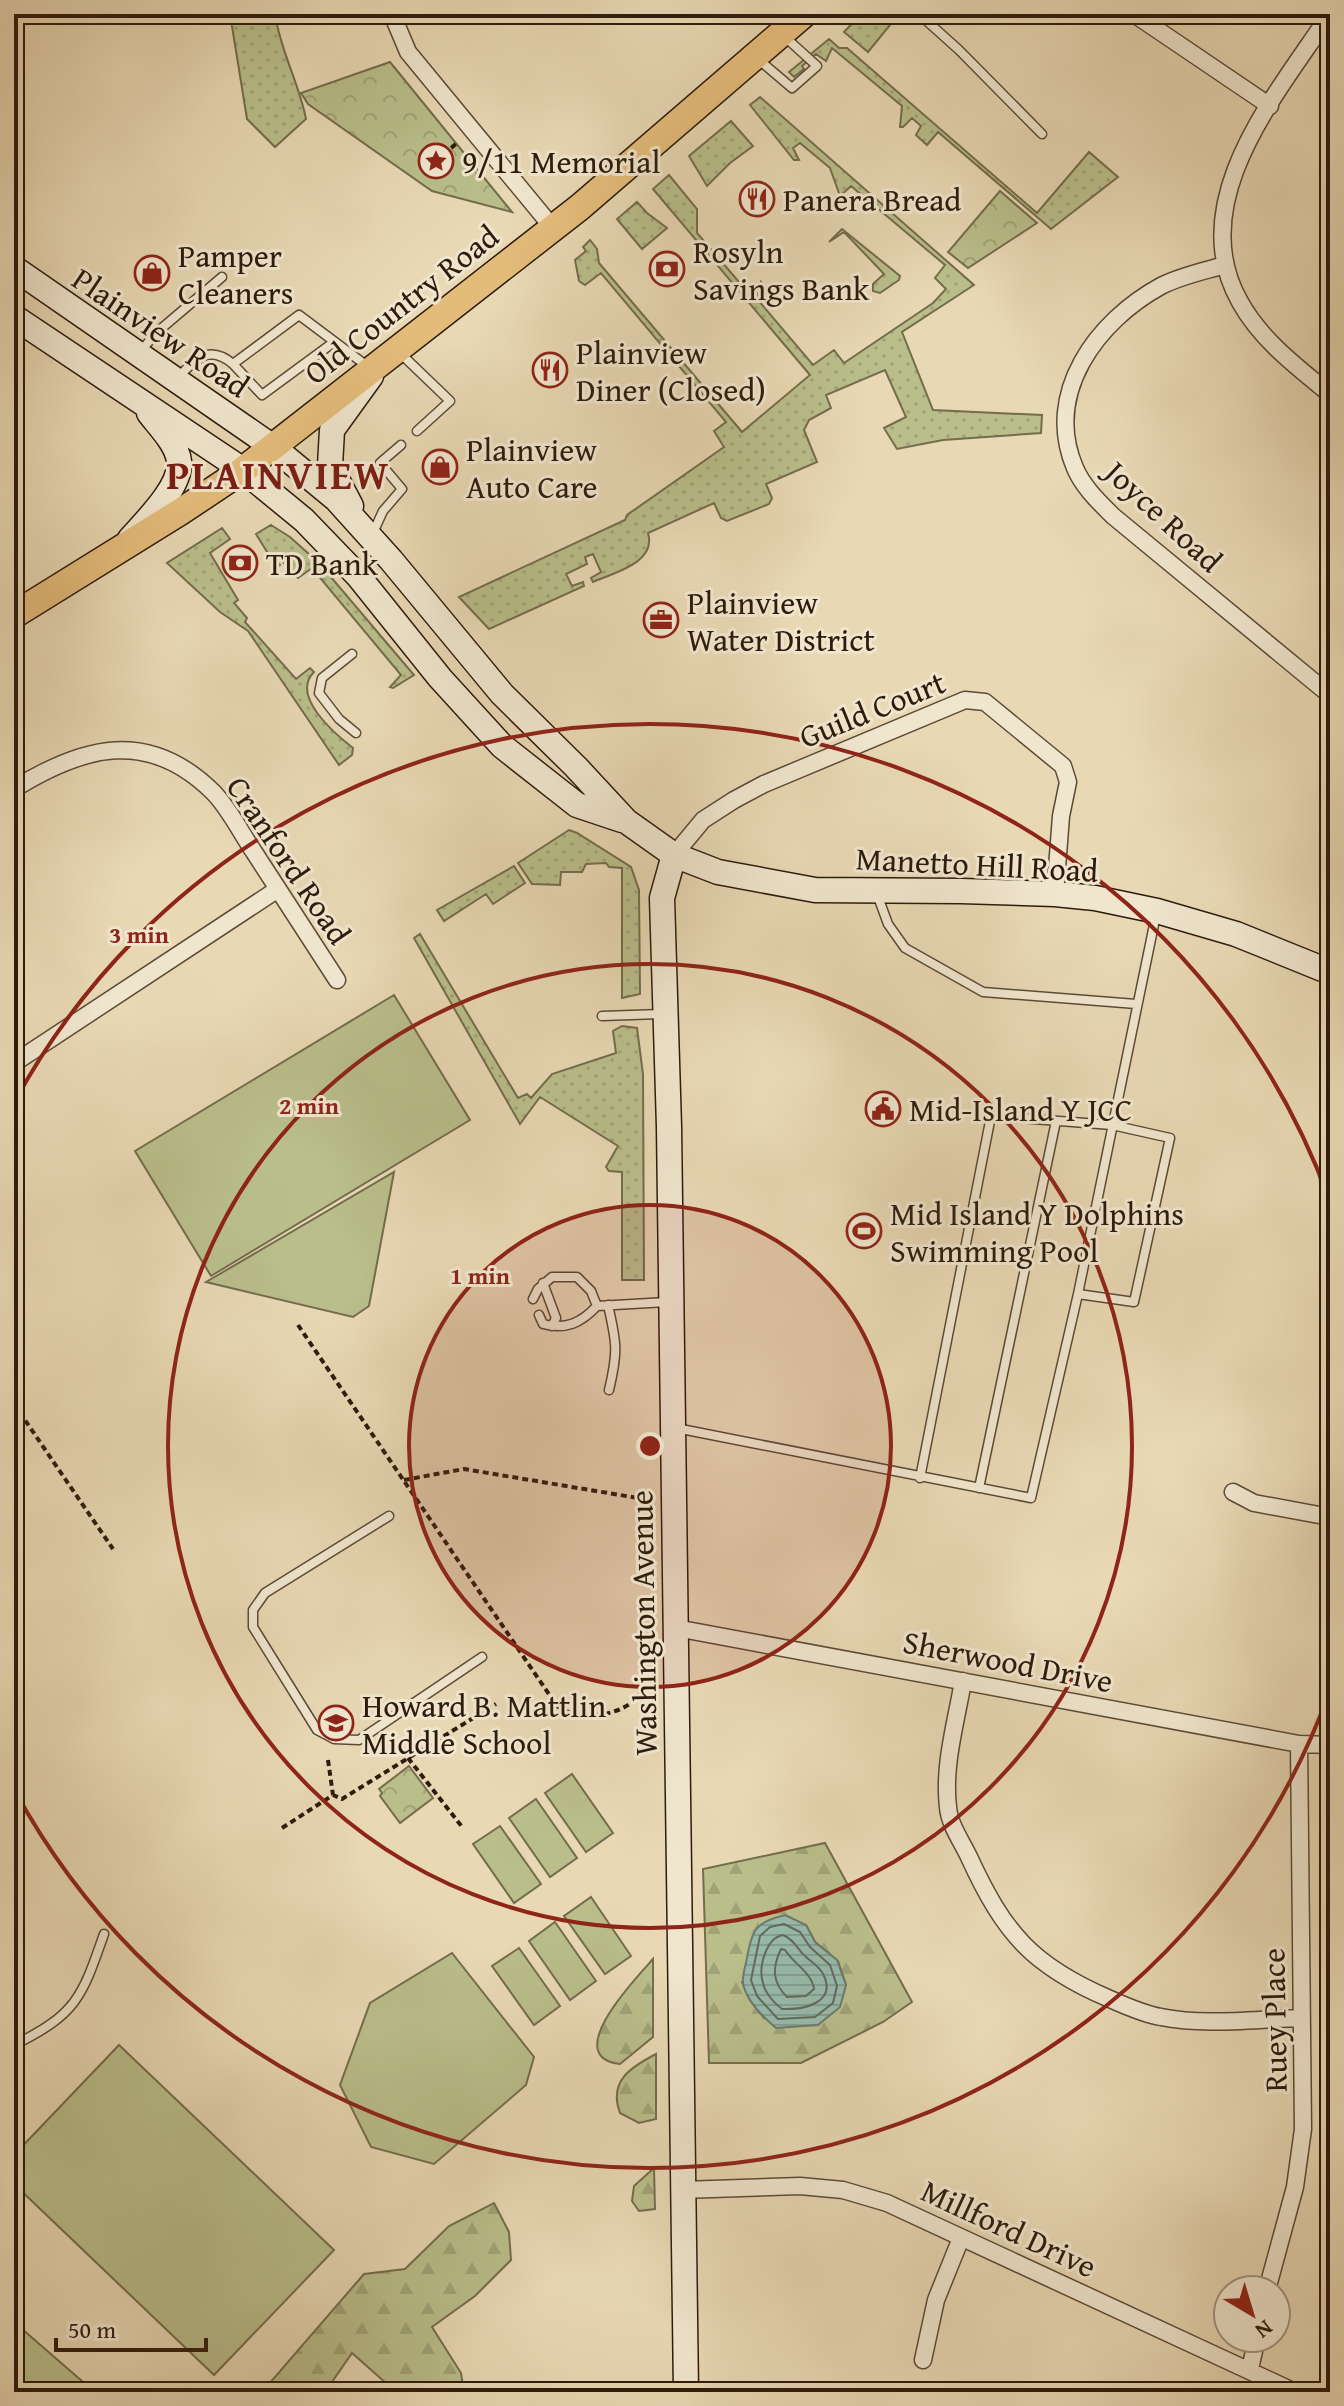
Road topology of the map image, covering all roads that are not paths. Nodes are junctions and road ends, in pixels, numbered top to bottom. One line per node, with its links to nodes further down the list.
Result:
1 (392, 14): 10 (street)
2 (804, 14): 6 (main road, Old Country Road)
3 (919, 14): 9 (lane)
4 (1134, 14): 8 (street)
5 (1330, 14): 8 (street)
6 (782, 34): 7 (main road, Old Country Road); 7 (lane)
7 (756, 57): 10 (main road, Old Country Road)
8 (1270, 106): 11 (street)
9 (1042, 134)
10 (553, 228): 22 (main road, Old Country Road)
11 (1225, 265): 25 (street); 37 (street, Joyce Road)
12 (22, 275): 14 (main road); 21 (main road, Plainview Road)
13 (222, 277): 21 (lane)
14 (14, 303)
15 (14, 317): 26 (main road)
16 (279, 330): 17 (lane); 18 (lane); 19 (lane)
17 (286, 338)
18 (334, 342): 22 (lane); 23 (lane)
19 (259, 344): 20 (lane); 23 (lane)
20 (267, 353)
21 (137, 354): 24 (main road, Plainview Road)
22 (383, 359): 27 (lane); 29 (main road, Old Country Road); 31 (main road)
23 (233, 364): 24 (lane)
24 (176, 380): 29 (main road, Plainview Road)
25 (1330, 394)
26 (138, 399): 30 (main road); 32 (main road)
27 (417, 431)
28 (401, 445): 31 (lane)
29 (273, 447): 30 (main road, Old Country Road); 31 (main road, Manetto Hill Road)
30 (243, 470): 32 (main road, Old Country Road); 36 (main road, Manetto Hill Road)
31 (367, 533): 34 (main road, Manetto Hill Road)
32 (126, 544): 33 (main road, Old Country Road)
33 (14, 615)
34 (469, 653): 36 (main road); 40 (main road, Manetto Hill Road)
35 (352, 654): 38 (lane)
36 (440, 678): 40 (main road, Manetto Hill Road)
37 (1330, 695)
38 (356, 733)
39 (14, 789): 42 (street, Cranford Road)
40 (626, 821): 41 (main road, Manetto Hill Road)
41 (674, 855): 43 (main road, Manetto Hill Road); 44 (street, Guild Court); 49 (main road, Washington Avenue)
42 (278, 889): 47 (street, Cranford Road); 51 (street)
43 (875, 890): 44 (main road, Manetto Hill Road); 48 (lane)
44 (1055, 894): 45 (main road, Manetto Hill Road)
45 (1157, 911): 46 (main road, Manetto Hill Road); 48 (lane)
46 (1330, 972)
47 (337, 980)
48 (1136, 1004): 53 (lane)
49 (666, 1013): 50 (lane); 59 (main road, Washington Avenue)
50 (602, 1016)
51 (14, 1063)
52 (1056, 1121): 53 (lane); 66 (lane); 67 (lane)
53 (1112, 1125): 57 (lane); 57 (lane)
54 (1330, 1164): 55 (street)
55 (1330, 1215)
56 (543, 1283): 58 (lane); 61 (lane); 63 (lane)
57 (1078, 1294): 67 (lane)
58 (533, 1299)
59 (671, 1302): 60 (lane); 65 (main road, Washington Avenue)
60 (608, 1305): 61 (lane); 64 (lane)
61 (597, 1306): 63 (lane)
62 (539, 1315): 63 (lane)
63 (552, 1326)
64 (609, 1390)
65 (673, 1428): 66 (lane); 71 (main road, Washington Avenue)
66 (920, 1478): 67 (lane)
67 (979, 1488)
68 (1233, 1492): 70 (street)
69 (389, 1516): 72 (lane)
70 (1330, 1517)
71 (676, 1628): 73 (street, Sherwood Drive); 79 (main road, Washington Avenue)
72 (482, 1657)
73 (963, 1681): 74 (street, Sherwood Drive); 77 (street)
74 (1299, 1744): 75 (street, Sherwood Drive); 77 (street, Ruey Place)
75 (1330, 1745)
76 (104, 1934): 78 (lane)
77 (1300, 2018): 81 (street, Ruey Place)
78 (14, 2045)
79 (682, 2190): 80 (street, Millford Drive); 85 (main road, Washington Avenue)
80 (961, 2238): 83 (street); 84 (street, Millford Drive)
81 (1271, 2274)
82 (1253, 2354): 84 (street)
83 (923, 2360)
84 (1250, 2369): 86 (street, Millford Drive)
85 (686, 2392)
86 (1295, 2392)

